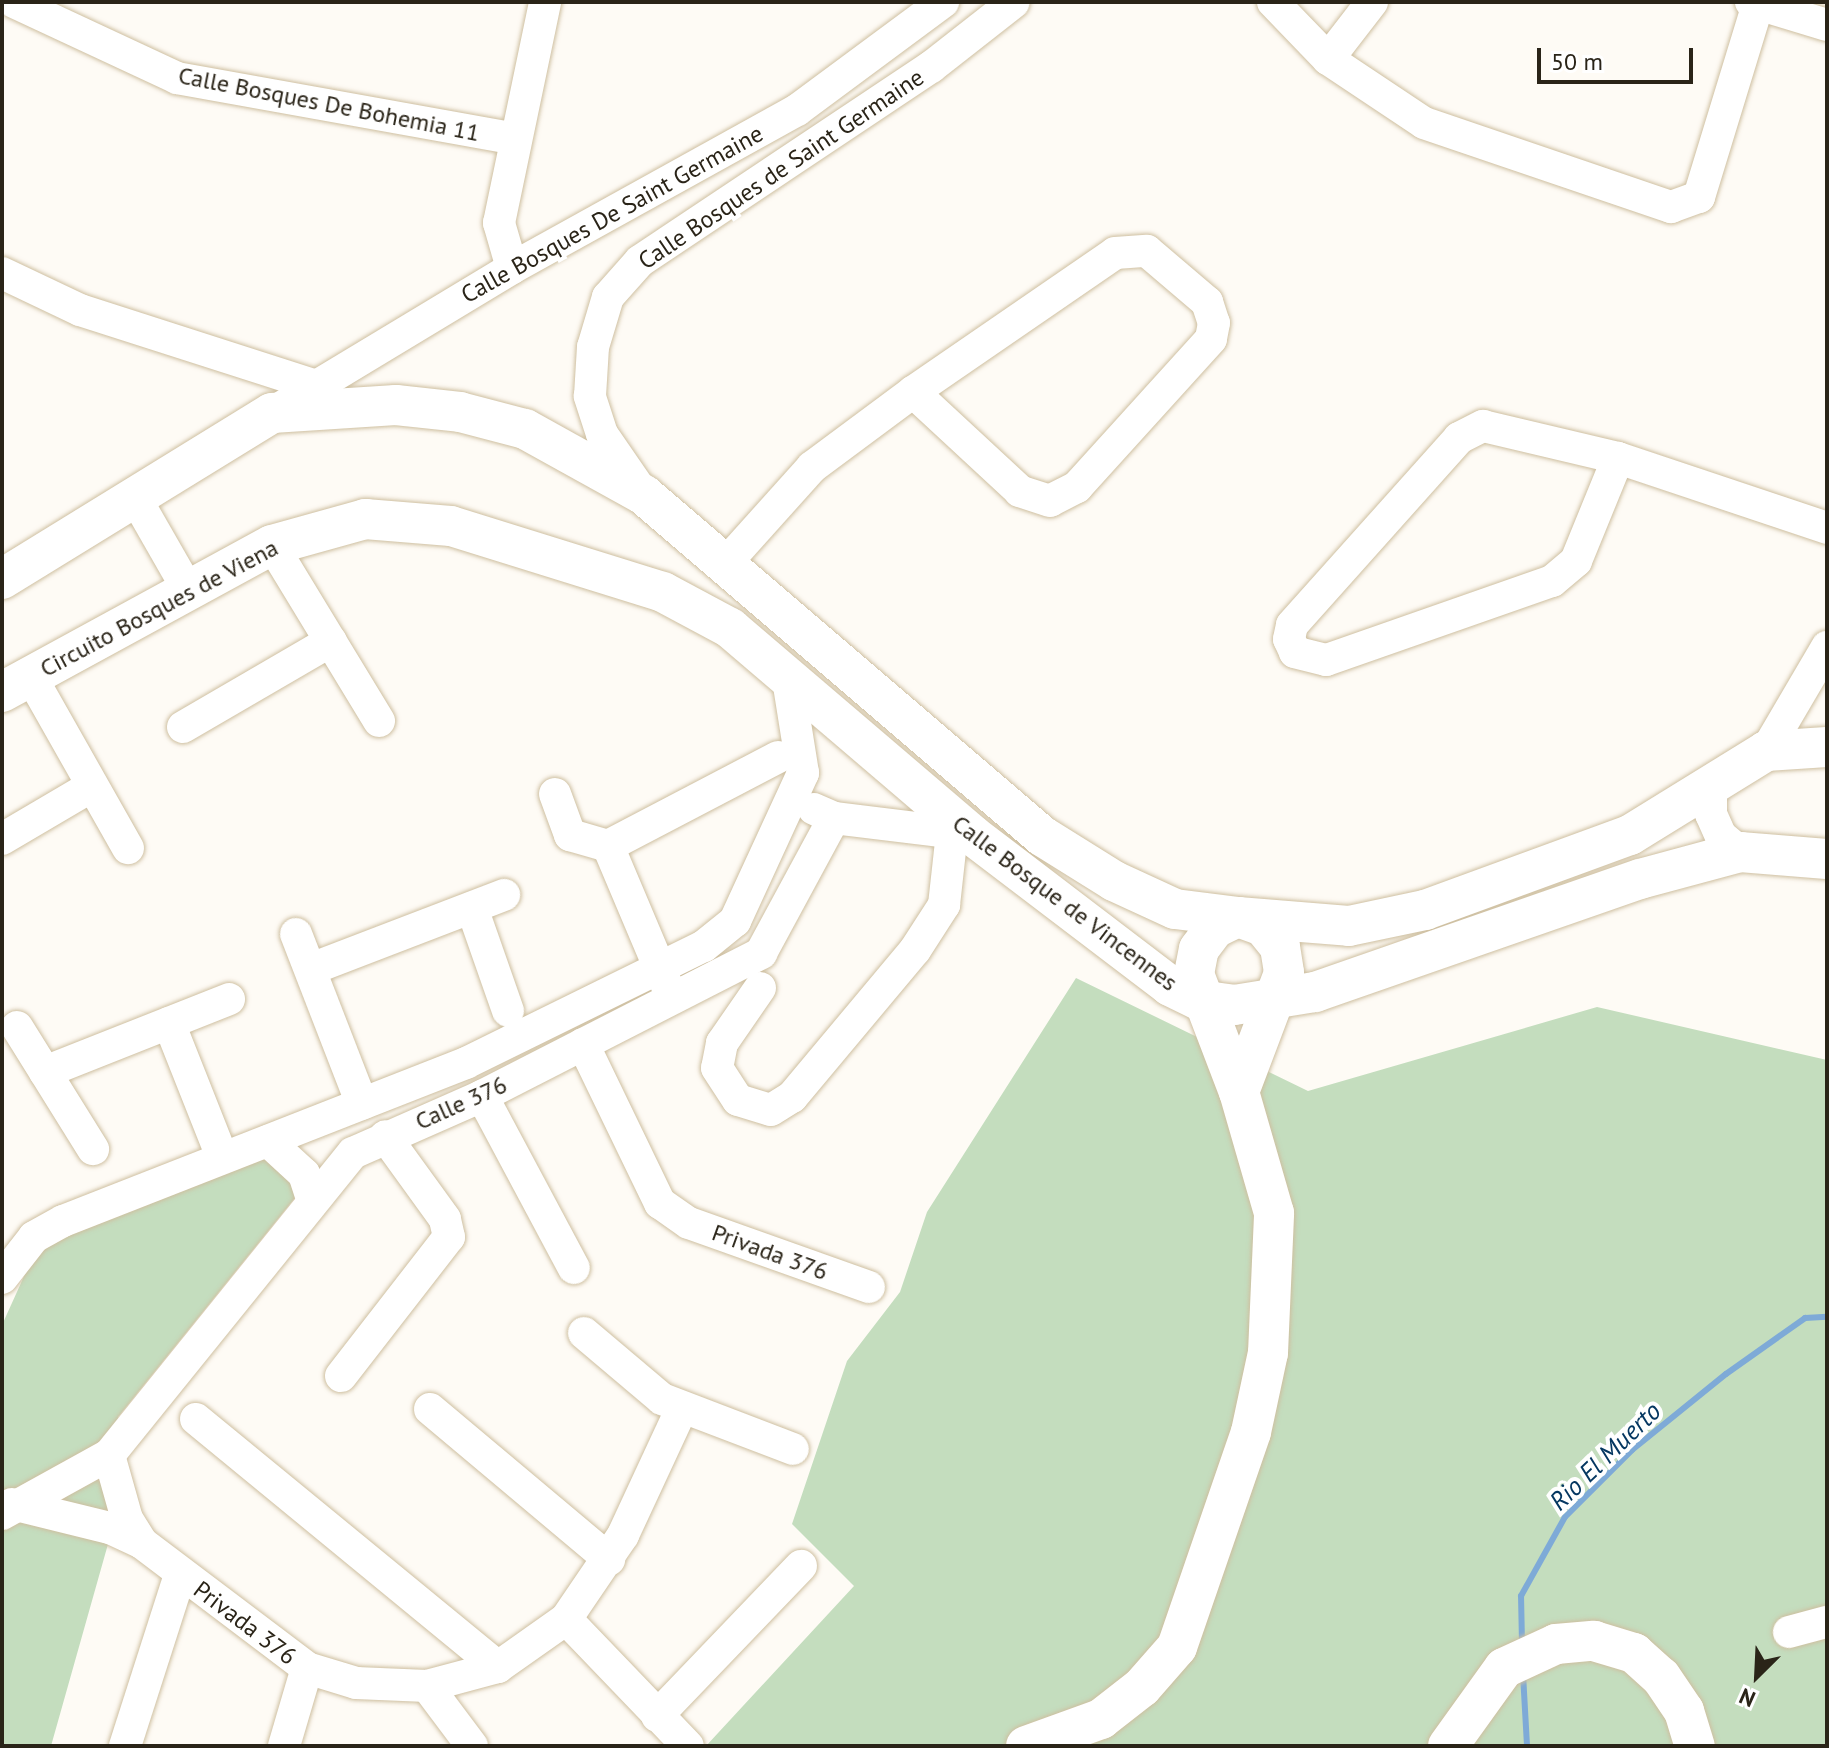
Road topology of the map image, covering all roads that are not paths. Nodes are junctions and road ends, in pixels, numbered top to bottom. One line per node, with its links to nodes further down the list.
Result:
1 (14, 2): 10 (street, Calle Bosques De Bohemia 11)
2 (545, 2): 10 (street)
3 (943, 2): 11 (street, Calle Bosques De Saint Germaine)
4 (1014, 2): 17 (street, Calle Bosques de Saint Germaine)
5 (1273, 2): 9 (street)
6 (1372, 2): 9 (street)
7 (1755, 3): 8 (street); 9 (street)
8 (1827, 25)
9 (1328, 59)
10 (515, 139): 11 (street)
11 (512, 268): 13 (street, Calle Bosques De Saint Germaine)
12 (2, 273): 13 (street)
13 (317, 386): 15 (street, Calle Bosques De Saint Germaine)
14 (913, 392): 14 (street); 22 (street)
15 (272, 413): 17 (main road, Calle Bosque de Vincennes); 18 (main road)
16 (1618, 458): 16 (street); 20 (street)
17 (644, 495): 22 (main road, Calle Bosque de Vincennes)
18 (136, 499): 23 (main road); 24 (street)
19 (365, 519): 21 (main road, Circuito Bosques de Viena); 27 (main road, Calle Bosque de Vincennes)
20 (1827, 528)
21 (272, 545): 24 (main road, Circuito Bosques de Viena); 25 (street)
22 (726, 563): 47 (main road, Calle Bosque de Vincennes)
23 (2, 579)
24 (187, 588): 28 (main road, Circuito Bosques de Viena)
25 (331, 641): 29 (street); 30 (street)
26 (1824, 667): 32 (street)
27 (787, 673): 37 (street, Calle 376); 39 (main road, Calle Bosque de Vincennes)
28 (16, 684): 34 (street)
29 (379, 721)
30 (183, 727)
31 (1827, 747): 32 (main road)
32 (1766, 751): 35 (main road, Calle Bosque de Vincennes)
33 (778, 757): 41 (street)
34 (92, 786): 40 (street); 42 (street)
35 (1711, 790): 43 (street); 47 (main road, Calle Bosque de Vincennes)
36 (555, 794): 41 (street)
37 (792, 801): 38 (street); 50 (street, Calle 376)
38 (834, 818): 39 (street); 54 (street, Calle 376)
39 (962, 834): 51 (street); 55 (main road, Calle Bosque de Vincennes)
40 (2, 839)
41 (608, 846): 50 (street)
42 (128, 848)
43 (1740, 852): 44 (main road, Calle Bosque de Vincennes); 52 (main road, Calle Bosque de Vincennes)
44 (1827, 859)
45 (504, 895): 46 (street)
46 (472, 908): 49 (street); 56 (street)
47 (1238, 917): 52 (main road); 55 (main road)
48 (296, 934): 49 (street)
49 (311, 969): 63 (street)
50 (659, 969): 54 (street); 63 (street, Calle 376)
51 (760, 988)
52 (1274, 998): 55 (main road, Calle Bosque de Vincennes); 61 (main road)
53 (229, 999): 57 (street)
54 (673, 1000): 59 (street, Calle 376)
55 (1199, 1000): 61 (main road)
56 (508, 1011)
57 (169, 1023): 60 (street); 67 (street)
58 (17, 1027): 60 (street)
59 (583, 1044): 62 (street, Calle 376); 71 (street, Privada 376)
60 (45, 1072): 66 (street)
61 (1239, 1092): 96 (main road)
62 (482, 1096): 64 (street, Calle 376); 70 (street)
63 (362, 1104): 65 (street, Calle 376)
64 (385, 1136): 68 (street, Calle 376); 73 (street)
65 (268, 1141): 67 (street, Calle 376); 68 (street)
66 (93, 1149)
67 (222, 1157): 69 (street, Calle 376)
68 (312, 1198): 78 (street, Calle 376)
69 (4, 1266)
70 (574, 1268)
71 (869, 1287)
72 (584, 1333): 74 (street)
73 (341, 1376)
74 (682, 1408): 77 (street); 81 (street, Privada 376)
75 (430, 1409): 81 (street)
76 (196, 1419): 87 (street)
77 (793, 1449)
78 (109, 1455): 79 (street, Calle 376); 80 (street)
79 (9, 1507): 80 (street)
80 (142, 1543): 83 (street, Privada 376)
81 (609, 1559): 84 (street, Privada 376)
82 (801, 1566): 90 (street)
83 (180, 1575): 88 (street, Privada 376); 92 (street)
84 (566, 1619): 87 (street, Privada 376); 90 (street)
85 (1827, 1622): 86 (street)
86 (1789, 1632)
87 (498, 1667): 89 (street, Privada 376)
88 (307, 1668): 89 (street, Privada 376); 93 (street)
89 (427, 1686): 94 (street)
90 (657, 1716): 95 (street)
91 (1468, 1728): 97 (main road); 98 (main road)
92 (125, 1746)
93 (284, 1746)
94 (472, 1746)
95 (688, 1746)
96 (1026, 1746)
97 (1448, 1746)
98 (1695, 1746)

